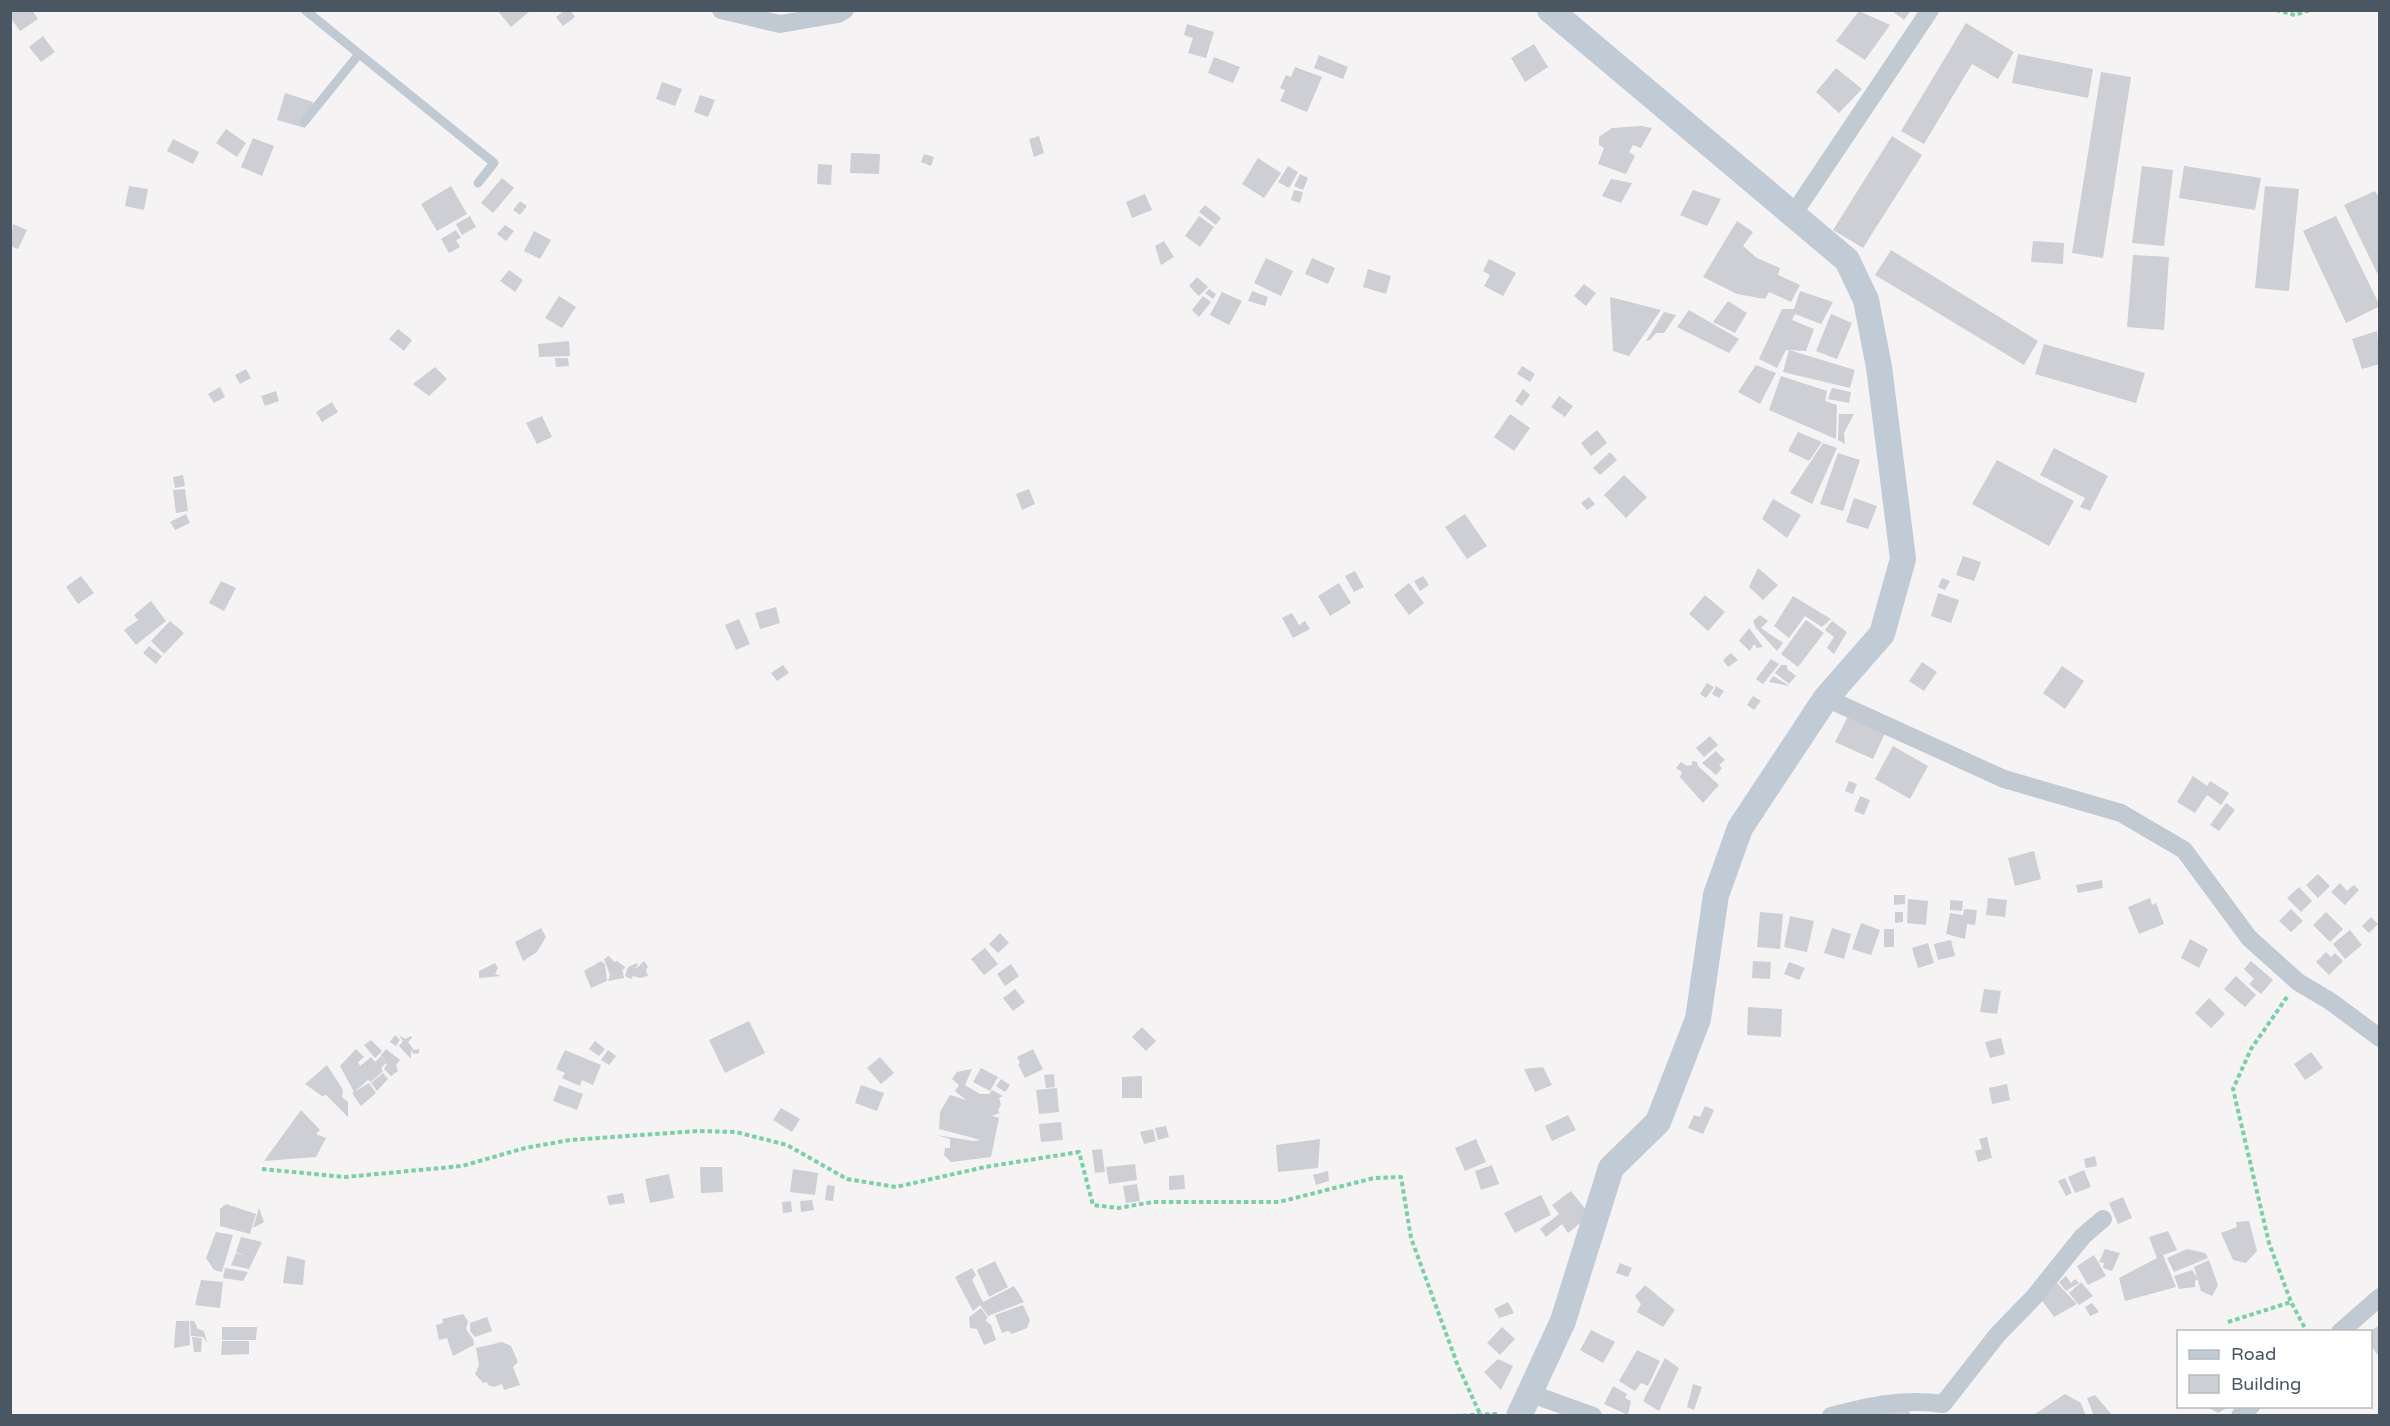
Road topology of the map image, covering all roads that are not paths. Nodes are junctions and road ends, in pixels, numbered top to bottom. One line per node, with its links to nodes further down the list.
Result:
1 (305, 10): 6 (lane)
2 (721, 10): 3 (street)
3 (845, 10)
4 (1550, 10): 9 (main road)
5 (1930, 10): 9 (street)
6 (359, 54): 7 (lane); 8 (lane)
7 (304, 122)
8 (477, 183)
9 (1792, 216): 10 (main road)
10 (1826, 698): 11 (street); 15 (main road)
11 (2379, 1038)
12 (2103, 1219): 17 (street)
13 (2379, 1297): 14 (street)
14 (2342, 1330)
15 (1524, 1405): 16 (street)
16 (1593, 1416)
17 (1831, 1416)

